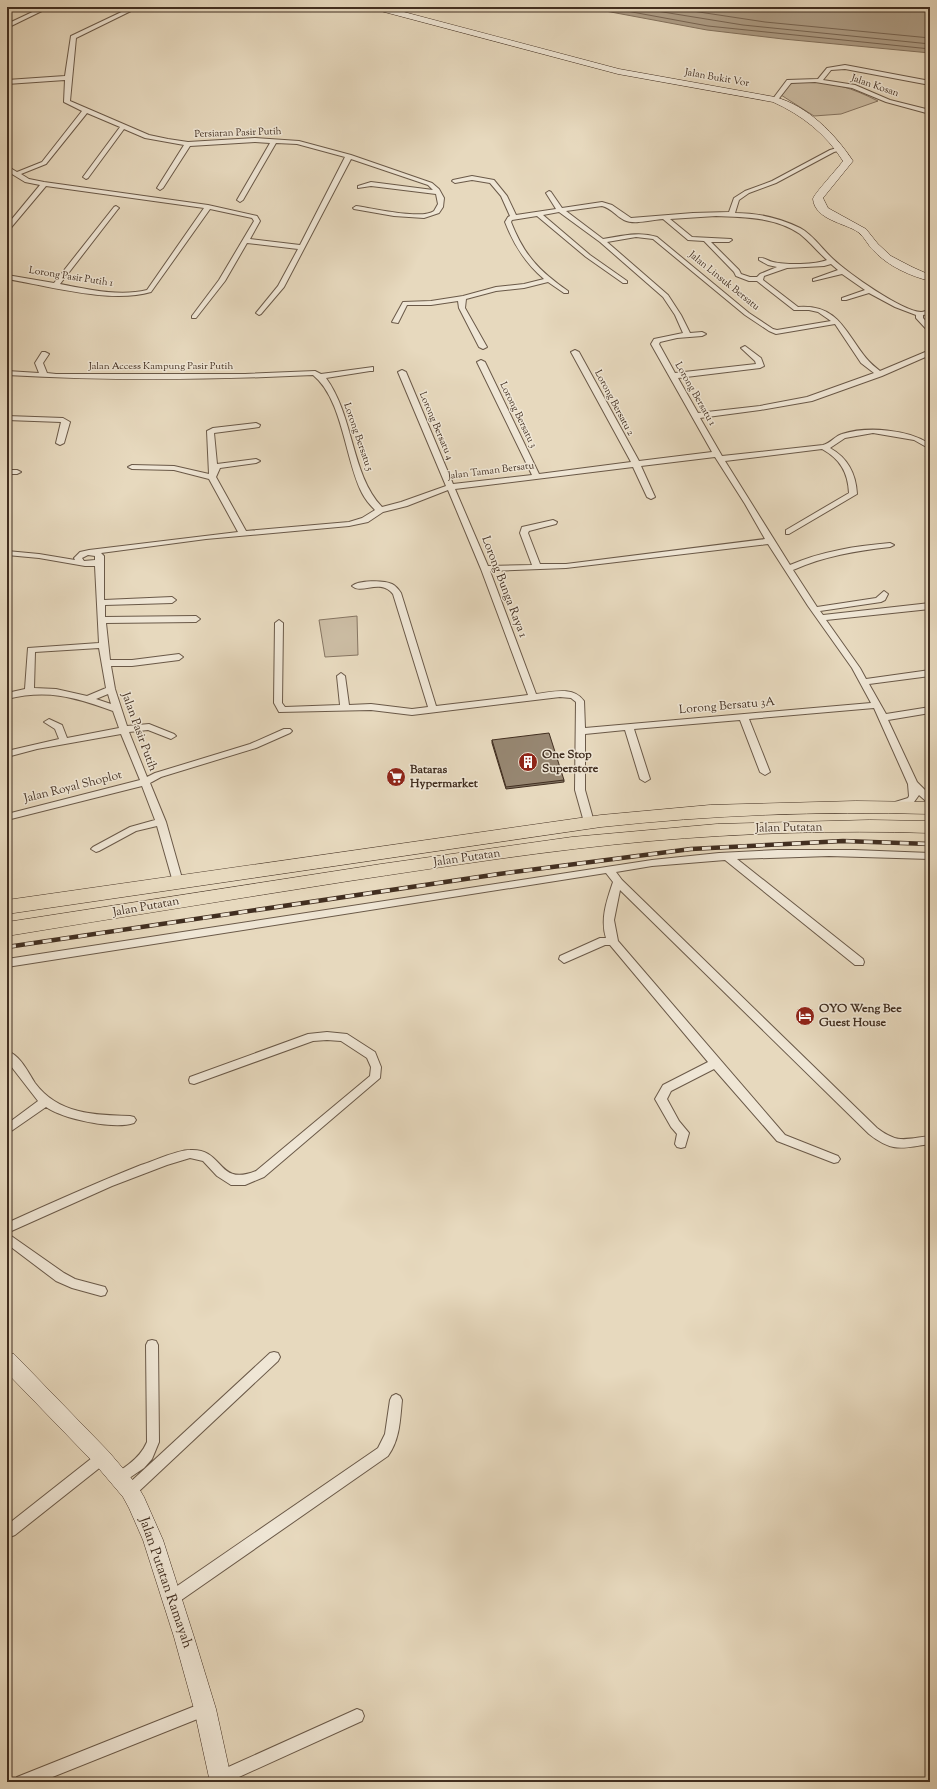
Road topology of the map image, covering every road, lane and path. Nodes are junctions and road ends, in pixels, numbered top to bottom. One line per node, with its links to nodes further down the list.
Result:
1 (33, 7): 4 (street)
2 (136, 7): 6 (street, Persiaran Pasir Putih)
3 (376, 7): 10 (street, Jalan Bukit Vor)
4 (44, 8): 5 (street)
5 (7, 26)
6 (68, 78): 8 (street); 11 (street, Persiaran Pasir Putih)
7 (820, 80): 9 (street); 10 (street, Jalan Kosan); 12 (street, Jalan Kosan)
8 (7, 82)
9 (930, 83)
10 (775, 100): 16 (street, Jalan Bukit Vor)
11 (85, 111): 13 (street, Persiaran Pasir Putih); 19 (street)
12 (930, 112)
13 (123, 127): 15 (street, Persiaran Pasir Putih); 20 (street)
14 (274, 141): 15 (street, Persiaran Pasir Putih); 17 (street, Persiaran Pasir Putih); 27 (street)
15 (188, 144): 24 (street)
16 (840, 149): 33 (street); 47 (street, Jalan Bukit Vor)
17 (349, 156): 25 (street, Persiaran Pasir Putih); 41 (street)
18 (7, 168): 19 (street)
19 (17, 174): 22 (street)
20 (86, 177)
21 (455, 181): 34 (street)
22 (44, 184): 28 (street); 36 (street)
23 (360, 187): 25 (street)
24 (160, 188)
25 (438, 192): 30 (street)
26 (549, 193): 31 (street)
27 (240, 200)
28 (208, 207): 39 (street); 52 (street, Lorong Pasir Putih 1)
29 (116, 208): 52 (street)
30 (356, 208)
31 (560, 210): 32 (street); 35 (street); 40 (street)
32 (537, 213): 34 (street); 51 (street)
33 (731, 215): 35 (street); 43 (street)
34 (514, 217): 49 (street)
35 (665, 218): 37 (street)
36 (7, 229)
37 (707, 240): 38 (street); 48 (street)
38 (729, 240)
39 (246, 241): 41 (street); 62 (street)
40 (602, 241): 64 (street, Jalan Linsuk Bersatu); 67 (street)
41 (300, 247): 60 (street)
42 (761, 259): 44 (street)
43 (832, 261): 44 (street); 45 (street)
44 (786, 266): 48 (street)
45 (843, 271): 50 (street); 53 (street)
46 (7, 277): 52 (street, Lorong Pasir Putih 1)
47 (930, 278)
48 (760, 279): 58 (street)
49 (548, 280): 54 (street); 55 (street)
50 (815, 280)
51 (625, 282)
52 (56, 285)
53 (871, 290): 56 (street); 61 (street)
54 (566, 292)
55 (463, 298): 63 (street); 68 (street)
56 (844, 299)
57 (819, 304): 58 (street)
58 (813, 310): 64 (street)
59 (930, 312): 61 (street)
60 (259, 313)
61 (920, 314): 65 (street)
62 (194, 317)
63 (396, 322)
64 (837, 322): 78 (street)
65 (930, 330)
66 (702, 334): 67 (street)
67 (687, 335): 80 (street, Lorong Bersatu 1)
68 (483, 347)
69 (745, 348): 80 (street)
70 (575, 352): 89 (street, Lorong Bersatu 2)
71 (930, 352): 78 (street)
72 (45, 354): 79 (street)
73 (481, 362): 94 (street, Lorong Bersatu 3)
74 (370, 369): 77 (street, Jalan Access Kampung Pasir Putih)
75 (402, 372): 95 (street, Lorong Bersatu 4)
76 (7, 373): 79 (street, Jalan Access Kampung Pasir Putih)
77 (319, 374): 79 (street, Jalan Access Kampung Pasir Putih); 97 (street, Lorong Bersatu 5)
78 (879, 374): 81 (street)
79 (44, 375)
80 (672, 376): 81 (street, Lorong Bersatu 1)
81 (696, 416): 87 (street, Lorong Bersatu 1)
82 (7, 418): 84 (street)
83 (256, 425): 93 (street)
84 (60, 443)
85 (930, 447): 86 (street)
86 (823, 448): 87 (street, Jalan Taman Bersatu); 99 (street)
87 (719, 457): 89 (street, Jalan Taman Bersatu); 101 (street, Lorong Bersatu 1)
88 (256, 461): 93 (street)
89 (636, 464): 94 (street, Jalan Taman Bersatu); 96 (street, Lorong Bersatu 2)
90 (132, 467): 93 (street)
91 (7, 472): 92 (street)
92 (17, 472)
93 (213, 474): 100 (street)
94 (537, 476): 95 (street, Jalan Taman Bersatu)
95 (451, 487): 97 (street, Jalan Taman Bersatu); 110 (street, Lorong Bunga Raya 1)
96 (651, 497)
97 (380, 510): 100 (street, Jalan Taman Bersatu)
98 (553, 522): 109 (street)
99 (789, 532)
100 (243, 533): 102 (street, Jalan Taman Bersatu)
101 (770, 541): 109 (street); 111 (street, Lorong Bersatu 1)
102 (131, 545): 105 (street, Jalan Taman Bersatu); 107 (street, Jalan Taman Bersatu)
103 (890, 545): 111 (street)
104 (7, 553): 106 (street)
105 (87, 553): 106 (street, Jalan Taman Bersatu); 107 (street); 108 (street)
106 (39, 556): 108 (street)
107 (100, 560): 108 (street, Jalan Taman Bersatu); 112 (street, Jalan Pasir Putih)
108 (83, 564): 112 (street, Jalan Pasir Putih)
109 (538, 567): 110 (street)
110 (485, 569): 132 (street, Lorong Bunga Raya 1)
111 (788, 569): 118 (street, Lorong Bersatu 1)
112 (99, 586): 116 (street, Jalan Pasir Putih)
113 (356, 586): 137 (street)
114 (884, 594): 118 (street)
115 (172, 600): 116 (street)
116 (100, 603): 121 (street, Jalan Pasir Putih)
117 (930, 606): 119 (street)
118 (815, 610): 119 (street, Lorong Bersatu 1)
119 (821, 618): 128 (street, Lorong Bersatu 1)
120 (196, 619): 121 (street)
121 (101, 620): 123 (street, Jalan Pasir Putih)
122 (279, 623): 135 (street)
123 (103, 645): 125 (street, Jalan Pasir Putih); 130 (street)
124 (179, 657): 125 (street)
125 (106, 663): 129 (street, Jalan Pasir Putih)
126 (930, 673): 128 (street)
127 (341, 676): 135 (street)
128 (863, 682): 134 (street, Lorong Bersatu 1)
129 (111, 689): 133 (street); 136 (street, Jalan Pasir Putih)
130 (29, 692): 131 (street); 133 (street)
131 (7, 696)
132 (533, 697): 137 (street); 145 (street)
133 (88, 699): 136 (street)
134 (877, 705): 139 (street, Lorong Bersatu 3A); 140 (street, Lorong Bersatu 1)
135 (345, 707): 137 (street)
136 (117, 709): 143 (street, Jalan Pasir Putih)
137 (433, 710)
138 (930, 710): 140 (street)
139 (743, 716): 142 (street, Lorong Bersatu 3A); 149 (street)
140 (882, 718): 152 (street, Lorong Bersatu 1)
141 (49, 722): 147 (street)
142 (629, 727): 145 (street, Lorong Bersatu 3A); 150 (street)
143 (124, 730): 146 (street); 147 (street); 151 (street, Jalan Pasir Putih)
144 (287, 731): 151 (street, Jalan Royal Shoplot)
145 (580, 731): 159 (street)
146 (171, 736)
147 (64, 741): 148 (street)
148 (7, 754)
149 (765, 772)
150 (645, 779)
151 (145, 782): 157 (street, Jalan Royal Shoplot); 158 (street, Jalan Pasir Putih)
152 (913, 784): 153 (street); 154 (street)
153 (930, 800)
154 (892, 806): 155 (highway, Jalan Putatan); 156 (highway, Jalan Putatan)
155 (817, 807): 159 (highway, Jalan Putatan); 160 (highway)
156 (930, 808)
157 (7, 816)
158 (162, 822): 162 (street); 166 (street, Jalan Pasir Putih)
159 (589, 822): 166 (highway, Jalan Putatan)
160 (822, 827): 161 (highway, Jalan Putatan); 168 (highway, Jalan Putatan)
161 (930, 827)
162 (96, 848)
163 (727, 856): 164 (street); 165 (street); 175 (street)
164 (930, 856)
165 (610, 870): 167 (street); 176 (street)
166 (178, 882): 168 (highway); 169 (highway, Jalan Putatan)
167 (618, 882): 173 (street); 183 (street)
168 (206, 896): 171 (highway, Jalan Putatan)
169 (54, 899): 170 (highway, Jalan Putatan); 171 (highway)
170 (7, 907)
171 (56, 921): 172 (highway, Jalan Putatan)
172 (7, 929)
173 (613, 942): 174 (street); 178 (street)
174 (564, 959)
175 (859, 962)
176 (7, 963)
177 (7, 1055): 180 (street)
178 (716, 1063): 184 (street); 185 (street)
179 (194, 1080): 186 (street)
180 (46, 1101): 181 (street); 182 (street)
181 (130, 1120)
182 (7, 1130)
183 (930, 1140)
184 (680, 1144)
185 (834, 1159)
186 (7, 1228)
187 (7, 1238): 188 (street)
188 (100, 1292)
189 (152, 1345): 194 (street)
190 (274, 1357): 194 (street)
191 (7, 1360): 193 (street, Jalan Putatan Ramayah)
192 (396, 1400): 196 (street)
193 (102, 1458): 194 (street, Jalan Putatan Ramayah); 195 (street)
194 (125, 1485): 196 (street, Jalan Putatan Ramayah)
195 (10, 1531)
196 (172, 1598): 197 (street, Jalan Putatan Ramayah)
197 (205, 1709): 199 (street, Jalan Putatan Ramayah); 200 (street)
198 (357, 1716): 199 (street)
199 (221, 1780)
200 (22, 1782)

